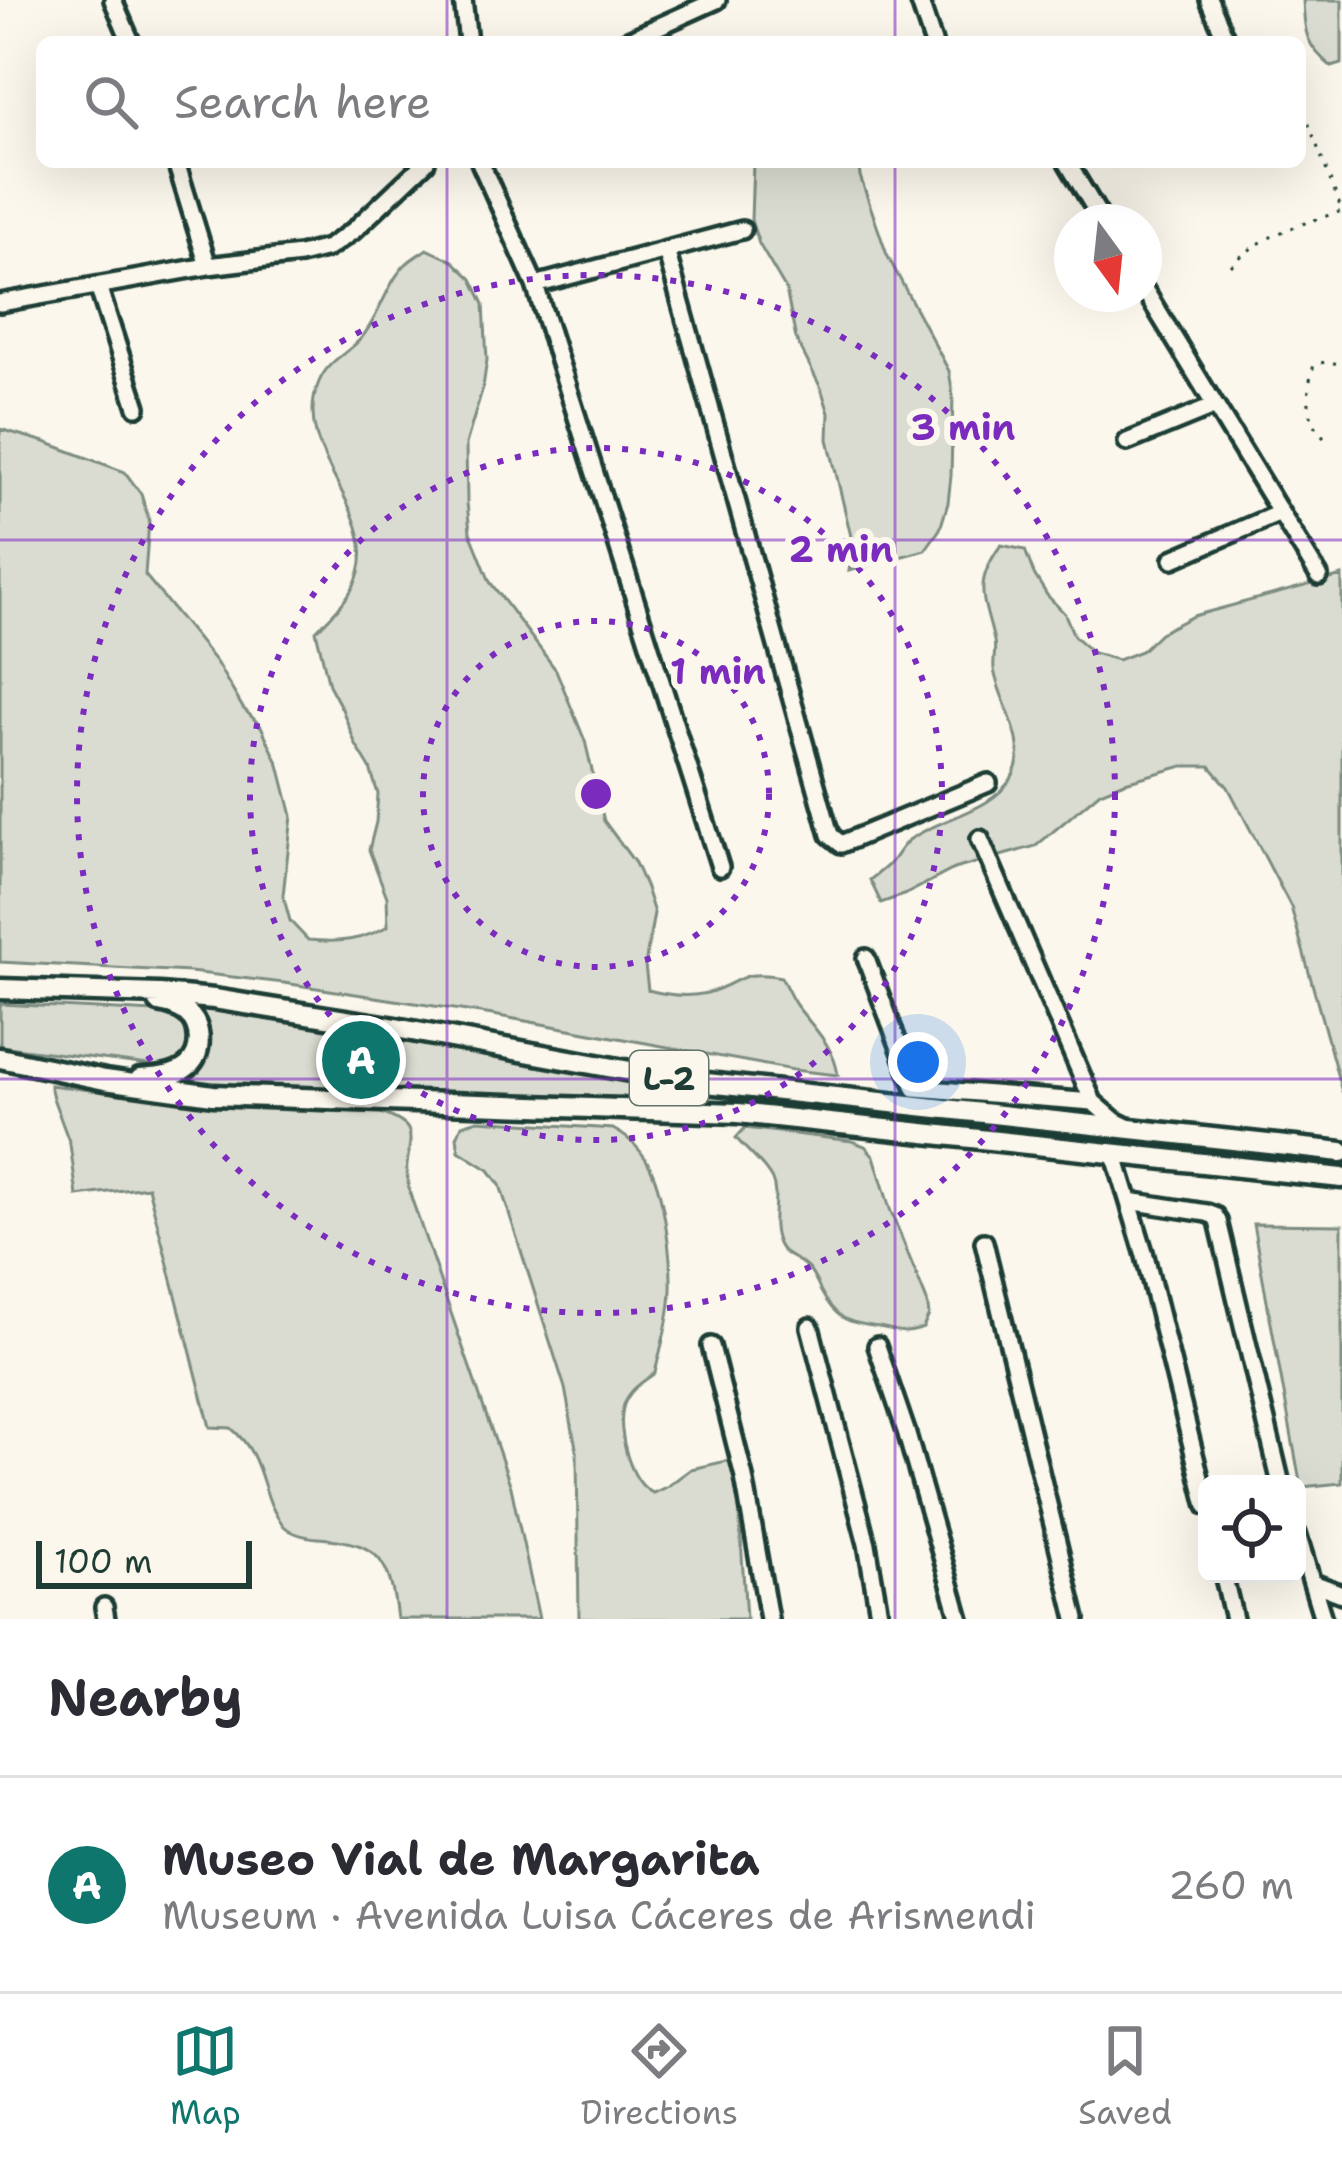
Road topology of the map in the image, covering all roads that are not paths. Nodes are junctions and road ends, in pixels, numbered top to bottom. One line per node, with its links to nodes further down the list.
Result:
1 (113, 0): 6 (street)
2 (463, 0): 7 (street)
3 (717, 0): 8 (street)
4 (919, 0): 9 (street)
5 (1209, 0): 10 (street)
6 (128, 36)
7 (467, 36)
8 (637, 36)
9 (931, 36)
10 (1224, 36)
11 (178, 168): 18 (street)
12 (420, 168): 18 (street)
13 (482, 168): 19 (street)
14 (1071, 168): 15 (street)
15 (1092, 204)
16 (742, 230): 17 (street)
17 (666, 250): 19 (street); 29 (street)
18 (208, 266): 20 (street)
19 (535, 285): 31 (street)
20 (98, 286): 21 (street); 24 (street)
21 (0, 303)
22 (1158, 312): 23 (street)
23 (1215, 406): 25 (street); 26 (street)
24 (136, 407)
25 (1127, 442)
26 (1280, 513): 27 (street); 28 (street)
27 (1173, 559)
28 (1319, 576)
29 (988, 783)
30 (980, 839): 37 (street)
31 (720, 867)
32 (866, 958): 37 (street)
33 (0, 989): 34 (main road, L-2)
34 (107, 992): 36 (main road); 38 (main road, L-2)
35 (0, 1058): 36 (main road, L-2)
36 (105, 1080): 40 (main road, L-2)
37 (1093, 1102): 38 (street)
38 (1130, 1129): 39 (main road, L-2)
39 (1342, 1152)
40 (1114, 1153): 41 (main road, L-2); 42 (street)
41 (1342, 1178)
42 (1129, 1202): 47 (street); 48 (street)
43 (984, 1242): 56 (street)
44 (811, 1327): 54 (street)
45 (711, 1346): 53 (street)
46 (877, 1346): 55 (street)
47 (1200, 1475)
48 (1279, 1475)
49 (1306, 1561): 50 (street)
50 (1313, 1582): 52 (street); 58 (street)
51 (1225, 1583): 57 (street)
52 (1342, 1594)
53 (769, 1619)
54 (880, 1619)
55 (960, 1619)
56 (1076, 1619)
57 (1234, 1619)
58 (1323, 1619)

